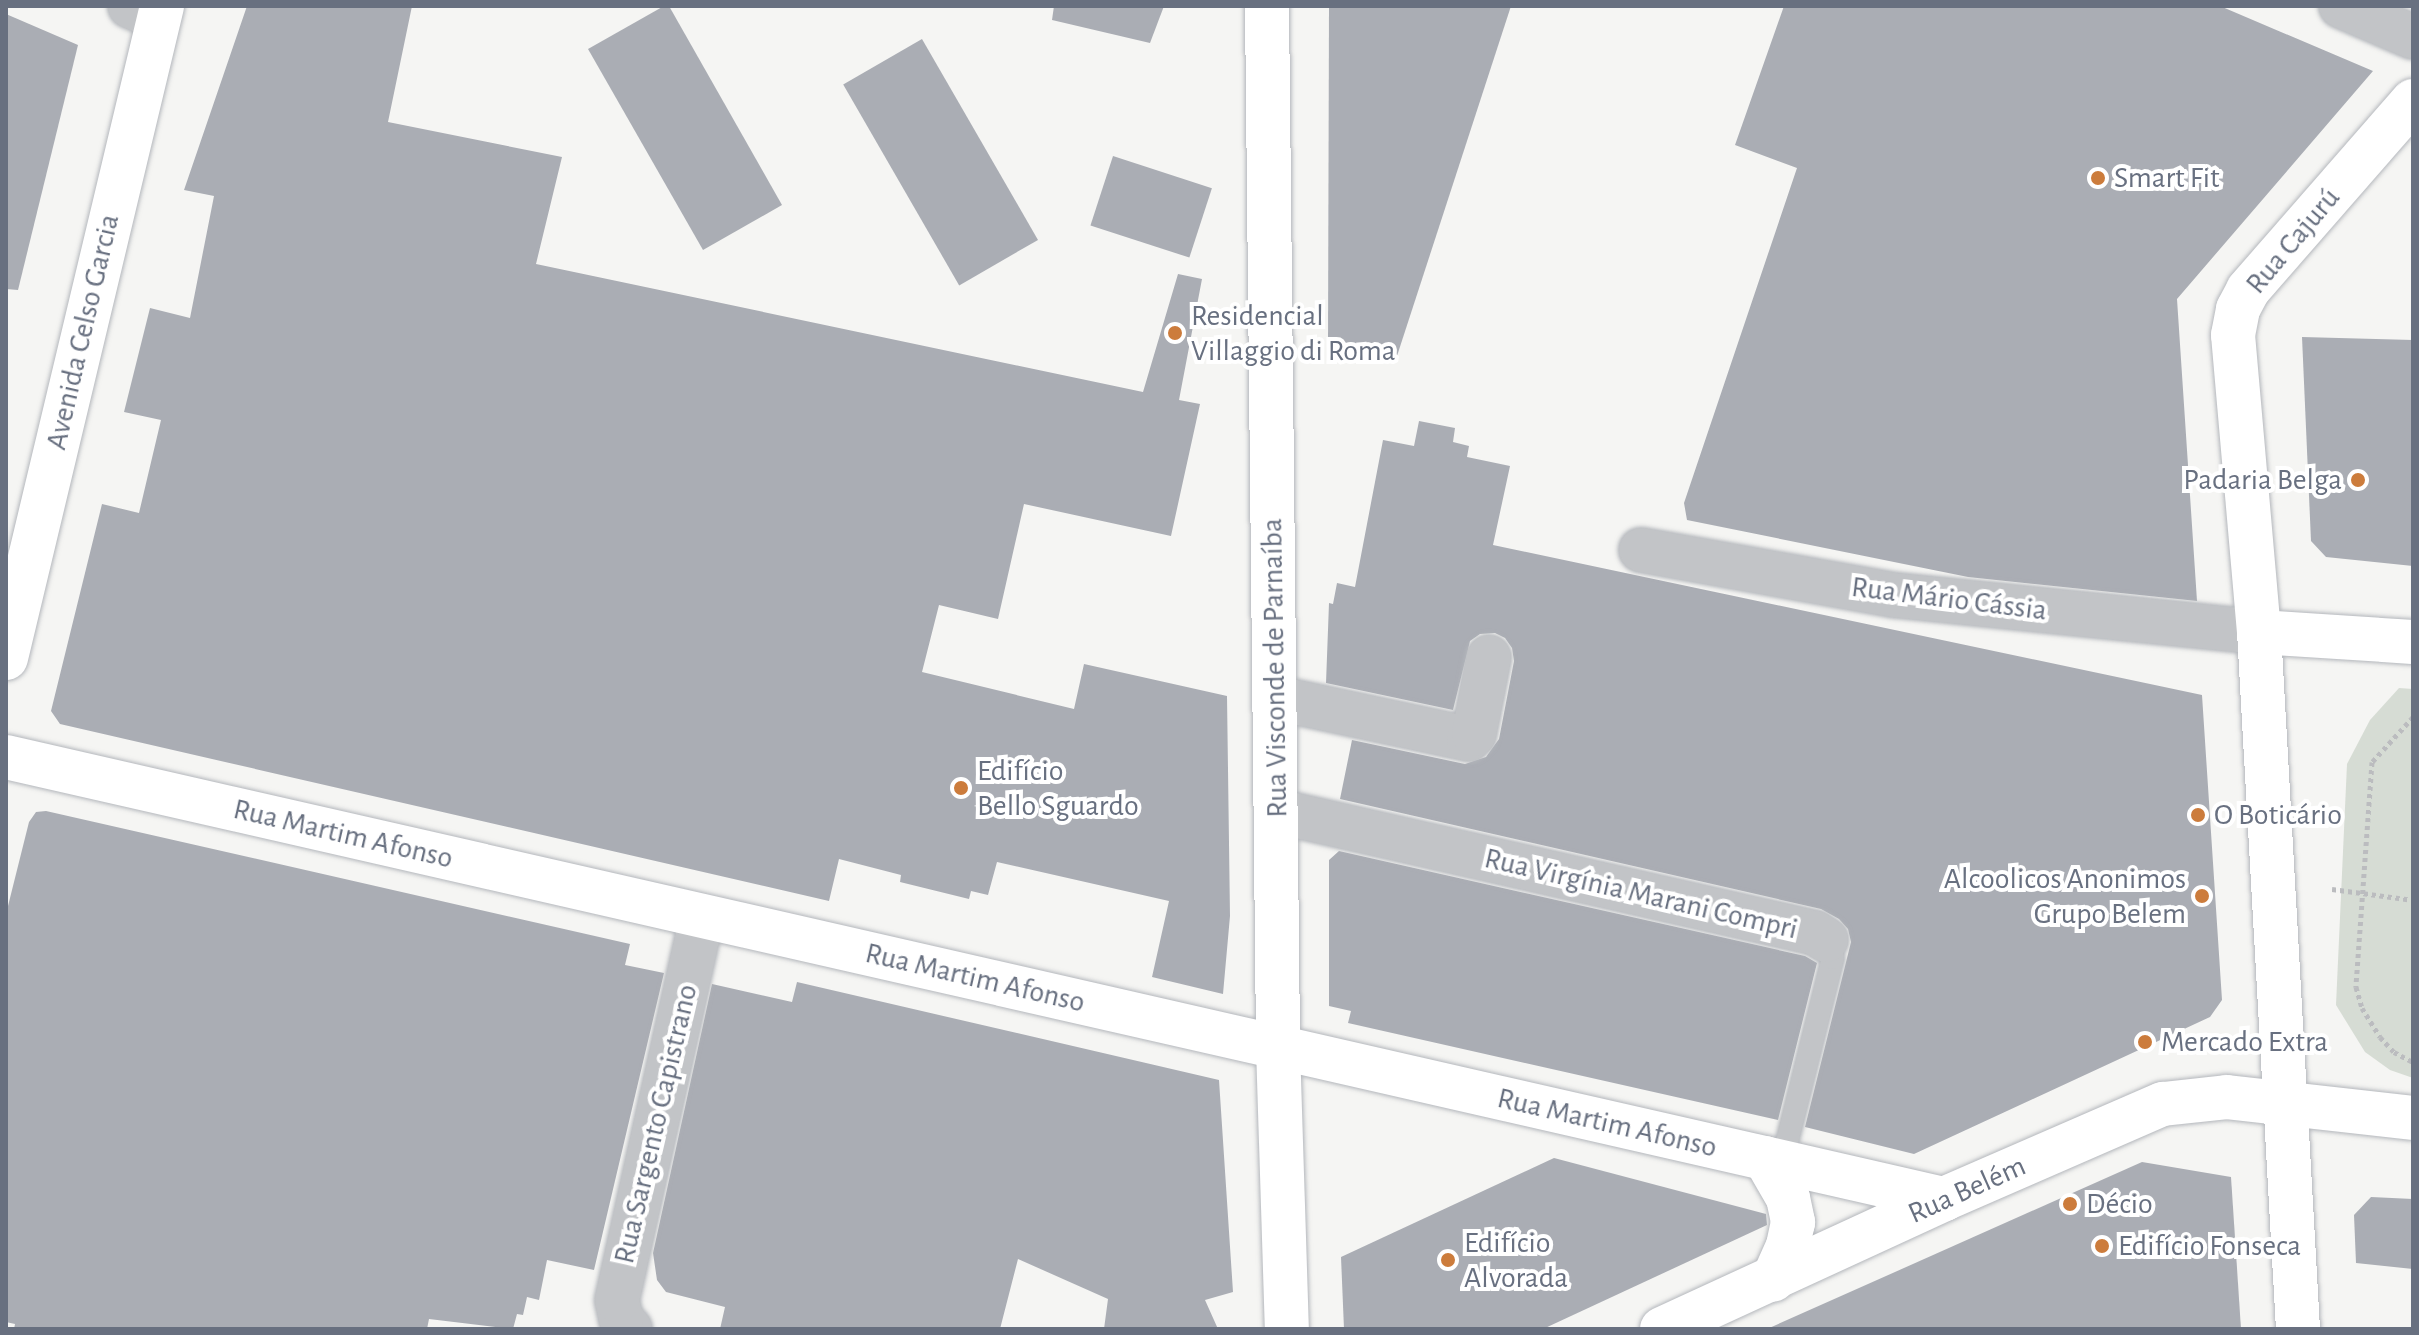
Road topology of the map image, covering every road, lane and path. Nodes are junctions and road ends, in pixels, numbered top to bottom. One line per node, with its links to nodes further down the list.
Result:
1 (1267, 6): 11 (street, Rua Visconde de Parnaíba)
2 (2341, 6): 4 (street)
3 (150, 10): 10 (street, Avenida Celso Garcia)
4 (2413, 37)
5 (2413, 101): 7 (street, Rua Cajurú)
6 (1641, 550): 7 (street, Rua Mário Cássia)
7 (2259, 632): 8 (street); 22 (street, Rua Cajurú)
8 (2413, 642)
9 (1489, 657): 11 (street)
10 (6, 658)
11 (1276, 698): 14 (street, Rua Visconde de Parnaíba)
12 (2413, 717): 16 (path)
13 (6, 757): 18 (street, Rua Martim Afonso)
14 (1276, 811): 19 (street, Rua Virgínia Marani Compri); 20 (street, Rua Visconde de Parnaíba)
15 (2332, 889): 16 (path)
16 (2363, 893): 17 (path); 21 (path)
17 (2413, 900)
18 (702, 916): 20 (street, Rua Martim Afonso); 27 (street, Rua Sargento Capistrano)
19 (1826, 940): 24 (lane, Rua Virgínia Marani Compri)
20 (1278, 1047): 24 (street, Rua Martim Afonso); 28 (street, Rua Visconde de Parnaíba)
21 (2413, 1062)
22 (2285, 1103): 23 (street, Rua Belém); 25 (street, Rua Belém); 30 (street)
23 (2413, 1118)
24 (1774, 1160): 25 (street, Rua Martim Afonso); 26 (street)
25 (1944, 1199): 26 (street, Rua Belém)
26 (1773, 1280): 29 (street, Rua Belém)
27 (630, 1329)
28 (1287, 1329)
29 (1662, 1329)
30 (2298, 1329)

